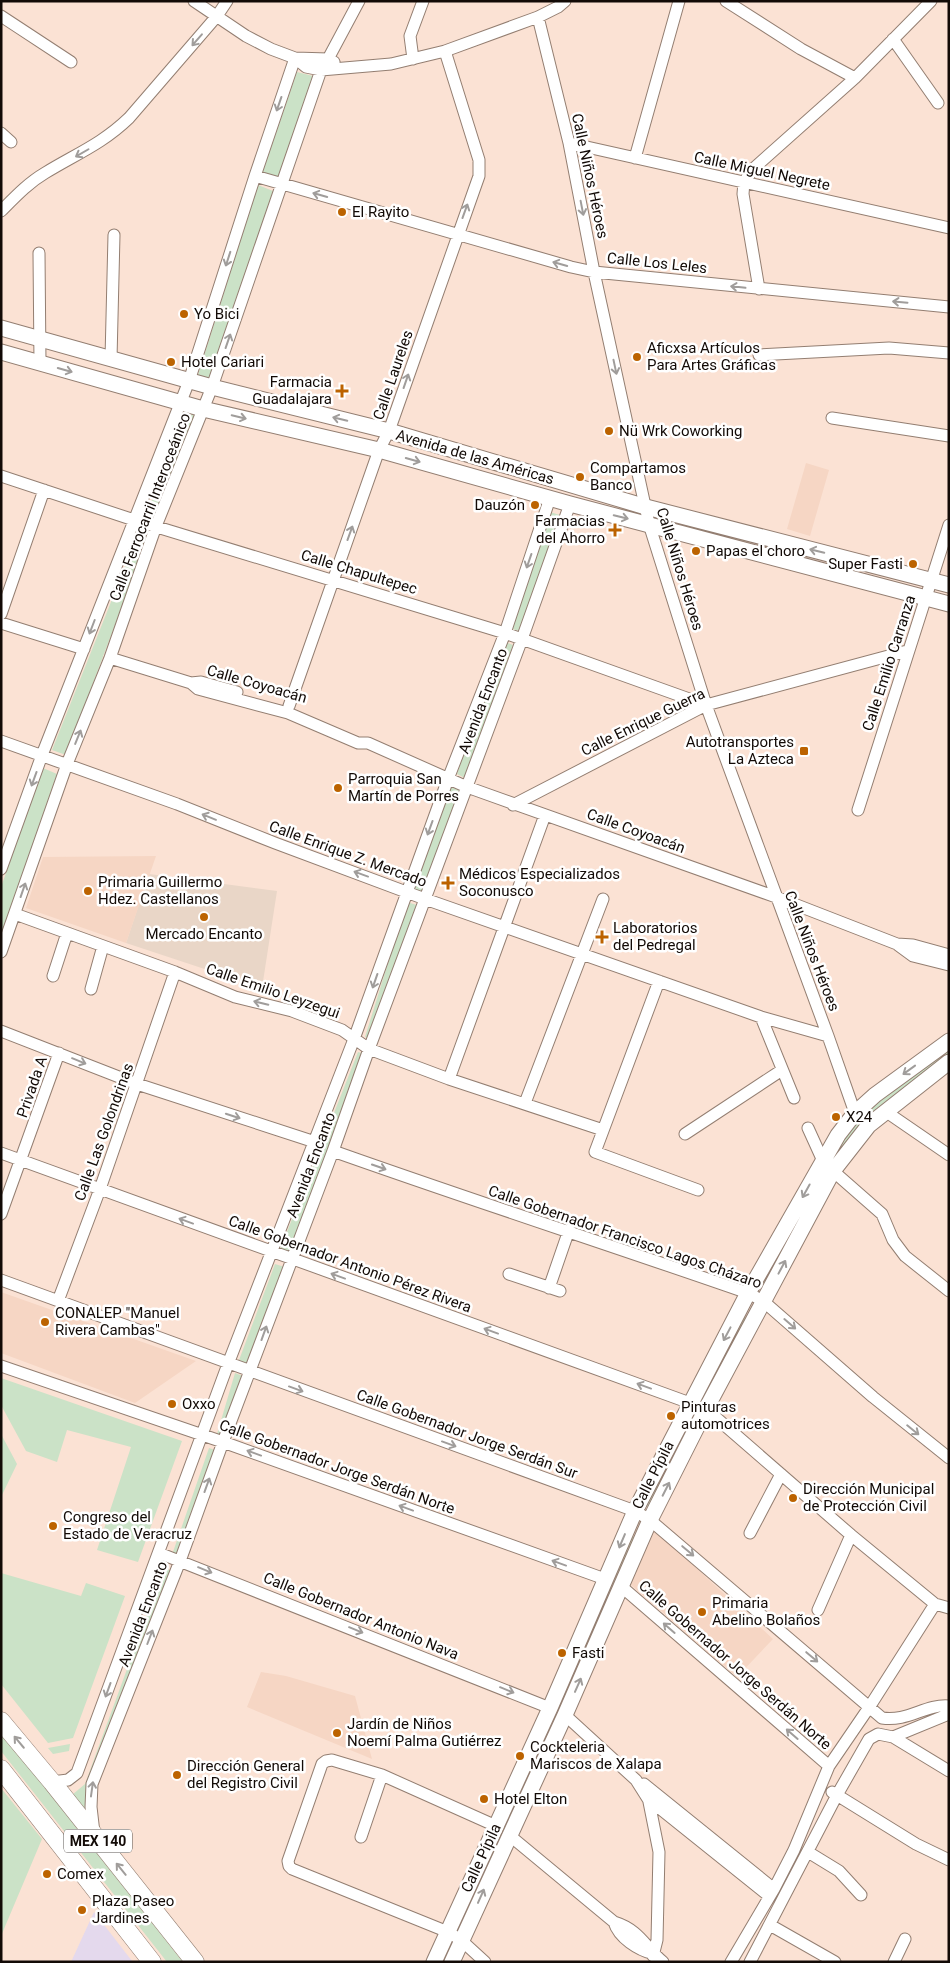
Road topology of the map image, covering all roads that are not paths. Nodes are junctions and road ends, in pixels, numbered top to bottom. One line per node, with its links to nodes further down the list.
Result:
1 (194, 1): 10 (street)
2 (227, 1): 10 (street)
3 (359, 1): 15 (street)
4 (423, 1): 16 (street)
5 (565, 1): 11 (street)
6 (679, 1): 25 (street)
7 (726, 1): 20 (street)
8 (931, 1): 12 (street)
9 (1, 16): 17 (street)
10 (217, 16): 14 (street); 29 (street, one-way to 29)
11 (538, 17): 13 (street); 24 (street, Calle Niños Héroes)
12 (893, 38): 20 (street); 21 (street)
13 (445, 51): 16 (street); 31 (street, Calle Laureles, one-way to 13)
14 (295, 58): 15 (street); 19 (street); 26 (street, Calle Ferrocarril Interoceánico, one-way to 26)
15 (328, 59): 18 (street)
16 (414, 59): 18 (street)
17 (71, 62)
18 (342, 67): 19 (street)
19 (321, 70): 28 (street, Calle Ferrocarril Interoceánico)
20 (855, 78): 27 (street)
21 (938, 103)
22 (1, 133): 23 (street)
23 (11, 142)
24 (569, 143): 25 (street, Calle Miguel Negrete); 34 (street, Calle Niños Héroes, one-way to 34)
25 (635, 158): 27 (street, Calle Miguel Negrete)
26 (255, 176): 28 (street, Calle Los Leles); 44 (street, Calle Ferrocarril Interoceánico, one-way to 44)
27 (744, 182): 30 (street, Calle Miguel Negrete); 35 (street)
28 (283, 184): 31 (street, Calle Los Leles, one-way to 28); 45 (street, Calle Ferrocarril Interoceánico, one-way to 28)
29 (1, 211)
30 (949, 228)
31 (457, 234): 34 (street, Calle Los Leles, one-way to 31); 49 (street, Calle Laureles, one-way to 31)
32 (114, 235): 42 (street)
33 (39, 253): 38 (street)
34 (594, 272): 35 (street, Calle Los Leles, one-way to 34); 56 (street, Calle Niños Héroes, one-way to 56)
35 (759, 289): 36 (street, Calle Los Leles, one-way to 35)
36 (949, 307)
37 (1, 328): 38 (main road, Avenida de las Américas)
38 (40, 339): 42 (main road, Avenida de las Américas); 43 (street)
39 (1, 352): 43 (main road, Avenida de las Américas)
40 (949, 352): 41 (street)
41 (759, 355)
42 (111, 359): 44 (main road, Avenida de las Américas)
43 (40, 363): 46 (main road, Avenida de las Américas, one-way to 46)
44 (189, 381): 45 (main road, Avenida de las Américas); 46 (street, Calle Ferrocarril Interoceánico)
45 (212, 387): 47 (street, Calle Ferrocarril Interoceánico); 49 (main road, Avenida de las Américas, one-way to 45)
46 (180, 403): 47 (main road, Avenida de las Américas); 57 (street, Calle Ferrocarril Interoceánico)
47 (203, 409): 51 (main road, Avenida de las Américas, one-way to 51); 60 (street, Calle Ferrocarril Interoceánico)
48 (832, 418): 50 (street)
49 (389, 431): 51 (street, Calle Laureles); 56 (main road, Avenida de las Américas)
50 (949, 436)
51 (380, 450): 54 (main road, Avenida de las Américas, one-way to 54); 61 (street, Calle Laureles, one-way to 51)
52 (1, 476): 53 (street, Calle Chapultepec)
53 (44, 490): 57 (street, Calle Chapultepec); 66 (street)
54 (550, 498): 55 (main road, Avenida de las Américas); 68 (street, Avenida Encanto, one-way to 68)
55 (570, 504): 58 (main road, Avenida de las Américas, one-way to 58); 69 (street, Avenida Encanto)
56 (646, 507): 58 (street, Calle Niños Héroes); 62 (main road, Avenida de las Américas, one-way to 56)
57 (134, 520): 60 (street, Calle Chapultepec); 70 (street, Calle Ferrocarril Interoceánico, one-way to 70)
58 (649, 524): 64 (main road, Avenida de las Américas); 74 (street, Calle Niños Héroes)
59 (949, 525): 62 (street, Calle Emilio Carranza)
60 (156, 526): 61 (street, Calle Chapultepec); 72 (street, Calle Ferrocarril Interoceánico)
61 (334, 579): 68 (street, Calle Chapultepec); 75 (street, Calle Laureles)
62 (932, 580): 63 (main road, Avenida de las Américas); 64 (street, Calle Emilio Carranza)
63 (949, 585)
64 (925, 598): 65 (main road, Avenida de las Américas); 71 (street, Calle Emilio Carranza)
65 (949, 604)
66 (1, 614)
67 (1, 623): 70 (street)
68 (504, 633): 69 (street, Calle Chapultepec); 80 (street, Avenida Encanto)
69 (522, 639): 74 (street, Calle Chapultepec); 81 (street, Avenida Encanto)
70 (84, 649): 78 (street, Calle Ferrocarril Interoceánico)
71 (907, 651): 74 (street, Calle Enrique Guerra); 83 (street, Calle Emilio Carranza)
72 (110, 658): 73 (street, Calle Coyoacán); 79 (street, Calle Ferrocarril Interoceánico, one-way to 72)
73 (191, 683): 75 (street, Calle Coyoacán); 77 (street, Calle Coyoacán)
74 (706, 705): 82 (street, Calle Enrique Guerra); 87 (street, Calle Niños Héroes)
75 (289, 706): 77 (street, Calle Coyoacán)
76 (1, 741): 78 (street, Calle Enrique Z. Mercado)
77 (368, 743): 80 (street, Calle Coyoacán)
78 (42, 755): 79 (street, Calle Enrique Z. Mercado); 85 (street, Calle Ferrocarril Interoceánico, one-way to 85)
79 (67, 764): 86 (street, Calle Enrique Z. Mercado, one-way to 79); 90 (street, Calle Ferrocarril Interoceánico, one-way to 79)
80 (448, 779): 81 (street, Calle Coyoacán); 86 (street, Avenida Encanto, one-way to 86)
81 (467, 787): 82 (street, Calle Coyoacán); 88 (street, Avenida Encanto)
82 (513, 804): 84 (street, Calle Coyoacán)
83 (858, 810)
84 (545, 815): 87 (street, Calle Coyoacán); 91 (street)
85 (1, 869)
86 (407, 891): 88 (street, Calle Enrique Z. Mercado); 106 (street, Avenida Encanto, one-way to 106)
87 (776, 897): 93 (street, Calle Coyoacán); 105 (street, Calle Niños Héroes)
88 (426, 899): 91 (street, Calle Enrique Z. Mercado); 108 (street, Avenida Encanto)
89 (603, 900): 96 (street)
90 (15, 914): 92 (street, Calle Emilio Leyzegui); 95 (street, Calle Ferrocarril Interoceánico)
91 (504, 926): 96 (street, Calle Enrique Z. Mercado); 112 (street)
92 (67, 933): 94 (street, Calle Emilio Leyzegui); 100 (street)
93 (897, 944): 97 (street, Calle Coyoacán); 98 (street, Calle Coyoacán)
94 (103, 946): 99 (street, Calle Emilio Leyzegui); 102 (street)
95 (1, 952)
96 (583, 955): 101 (street, Calle Enrique Z. Mercado); 115 (street)
97 (949, 955)
98 (949, 965)
99 (175, 972): 106 (street, Calle Emilio Leyzegui, one-way to 99); 113 (street, Calle Las Golondrinas)
100 (53, 976)
101 (659, 981): 103 (street, Calle Enrique Z. Mercado); 120 (street)
102 (91, 989)
103 (761, 1017): 105 (street, Calle Enrique Z. Mercado); 111 (street)
104 (1, 1032): 109 (street)
105 (828, 1036): 117 (street, Calle Niños Héroes)
106 (354, 1039): 108 (street, Calle Emilio Leyzegui); 121 (street, Avenida Encanto)
107 (949, 1041): 117 (main road, Calle Pípila, one-way to 117)
108 (369, 1048): 112 (street, Calle Emilio Leyzegui); 122 (street, Avenida Encanto)
109 (59, 1053): 113 (street, one-way to 113); 125 (street, Privada A)
110 (949, 1062): 116 (main road, Calle Pípila)
111 (782, 1070): 114 (street); 119 (street)
112 (450, 1078): 115 (street, Calle Emilio Leyzegui)
113 (137, 1084): 121 (street, one-way to 121); 127 (street, Calle Las Golondrinas)
114 (794, 1098)
115 (525, 1104): 120 (street, Calle Emilio Leyzegui)
116 (885, 1111): 124 (street); 126 (main road, Calle Pípila)
117 (855, 1113): 126 (main road, Calle Pípila)
118 (808, 1128): 126 (street)
119 (685, 1134)
120 (601, 1135): 128 (street)
121 (315, 1142): 131 (street, Avenida Encanto)
122 (333, 1151): 130 (street, Calle Gobernador Francisco Lagos Cházaro, one-way to 130); 132 (street, Avenida Encanto)
123 (1, 1153): 125 (street, Calle Gobernador Antonio Pérez Rivera)
124 (949, 1155)
125 (22, 1159): 127 (street, Calle Gobernador Antonio Pérez Rivera); 129 (street, Privada A)
126 (828, 1166): 135 (street); 136 (main road, Calle Pípila, one-way to 136); 137 (main road, Calle Pípila, one-way to 126)
127 (100, 1189): 131 (street, Calle Gobernador Antonio Pérez Rivera, one-way to 127); 138 (street, Calle Las Golondrinas)
128 (698, 1190)
129 (1, 1214)
130 (569, 1230): 133 (street); 136 (street, Calle Gobernador Francisco Lagos Cházaro)
131 (272, 1252): 132 (street, Calle Gobernador Antonio Pérez Rivera); 139 (street, Avenida Encanto)
132 (291, 1258): 141 (street, Avenida Encanto, one-way to 132); 142 (street, Calle Gobernador Antonio Pérez Rivera, one-way to 132)
133 (510, 1274)
134 (1, 1280): 138 (street, Calle Gobernador Jorge Serdán Sur)
135 (949, 1291)
136 (748, 1293): 137 (street, Calle Gobernador Francisco Lagos Cházaro); 142 (main road, Calle Pípila, one-way to 142)
137 (764, 1300): 143 (main road, Calle Pípila); 146 (street, Calle Gobernador Francisco Lagos Cházaro, one-way to 146)
138 (58, 1301): 139 (street, Calle Gobernador Jorge Serdán Sur)
139 (228, 1364): 141 (street, Calle Gobernador Jorge Serdán Sur); 144 (street, Avenida Encanto)
140 (1, 1366): 144 (street, Calle Gobernador Jorge Serdán Norte)
141 (250, 1372): 145 (street, Avenida Encanto); 148 (street, Calle Gobernador Jorge Serdán Sur, one-way to 148)
142 (690, 1403): 148 (main road, Calle Pípila)
143 (706, 1409): 147 (street); 149 (main road, Calle Pípila, one-way to 143)
144 (202, 1435): 145 (street, Calle Gobernador Jorge Serdán Norte); 152 (street, Avenida Encanto)
145 (222, 1442): 153 (street, Avenida Encanto, one-way to 145); 154 (street, Calle Gobernador Jorge Serdán Norte, one-way to 145)
146 (949, 1458)
147 (781, 1474): 150 (street); 151 (street)
148 (635, 1511): 149 (street, Calle Gobernador Jorge Serdán Sur); 154 (main road, Calle Pípila, one-way to 154)
149 (650, 1520): 155 (main road, Calle Pípila); 159 (street, Calle Gobernador Jorge Serdán Sur, one-way to 159)
150 (750, 1533)
151 (851, 1535): 156 (street); 158 (street)
152 (160, 1553): 153 (street, Calle Gobernador Antonio Nava); 170 (street, Avenida Encanto, one-way to 170)
153 (180, 1561): 161 (street, Calle Gobernador Antonio Nava, one-way to 161); 177 (street, Avenida Encanto, one-way to 153)
154 (605, 1580): 161 (main road, Calle Pípila)
155 (622, 1586): 163 (main road, Calle Pípila, one-way to 155); 166 (street, Calle Gobernador Jorge Serdán Norte, one-way to 155)
156 (935, 1604): 157 (street); 159 (street)
157 (949, 1608)
158 (818, 1610)
159 (870, 1706): 160 (street, Calle Gobernador Jorge Serdán Sur); 166 (street)
160 (949, 1706)
161 (550, 1708): 175 (main road, Calle Pípila)
162 (949, 1714): 165 (street)
163 (565, 1715): 171 (street); 176 (main road, Calle Pípila)
164 (1, 1721): 170 (highway, MEX 140, one-way to 164)
165 (893, 1736): 168 (street); 173 (street)
166 (829, 1766): 172 (street)
167 (1, 1769): 188 (highway, MEX 140)
168 (949, 1771)
169 (382, 1775): 175 (street); 178 (street); 184 (street)
170 (52, 1782): 177 (highway, MEX 140)
171 (641, 1783): 174 (street); 181 (street)
172 (822, 1786): 173 (street); 181 (street)
173 (837, 1795): 179 (street); 180 (street)
174 (648, 1799): 181 (street); 187 (street)
175 (496, 1826): 184 (main road, Calle Pípila)
176 (509, 1835): 186 (main road, Calle Pípila, one-way to 176); 187 (street)
177 (95, 1837): 189 (highway, MEX 140, one-way to 177)
178 (361, 1837)
179 (808, 1852): 182 (street); 183 (street)
180 (949, 1860)
181 (772, 1892): 194 (street)
182 (861, 1894)
183 (770, 1925): 195 (street); 196 (street)
184 (448, 1932): 186 (street); 190 (main road, Calle Pípila)
185 (906, 1939): 197 (street)
186 (461, 1940): 191 (main road, Calle Pípila); 192 (street)
187 (653, 1958): 193 (street)
188 (152, 1962)
189 (195, 1962)
190 (434, 1962)
191 (452, 1962)
192 (485, 1962)
193 (664, 1962)
194 (731, 1962)
195 (750, 1962)
196 (835, 1962)
197 (894, 1962)

